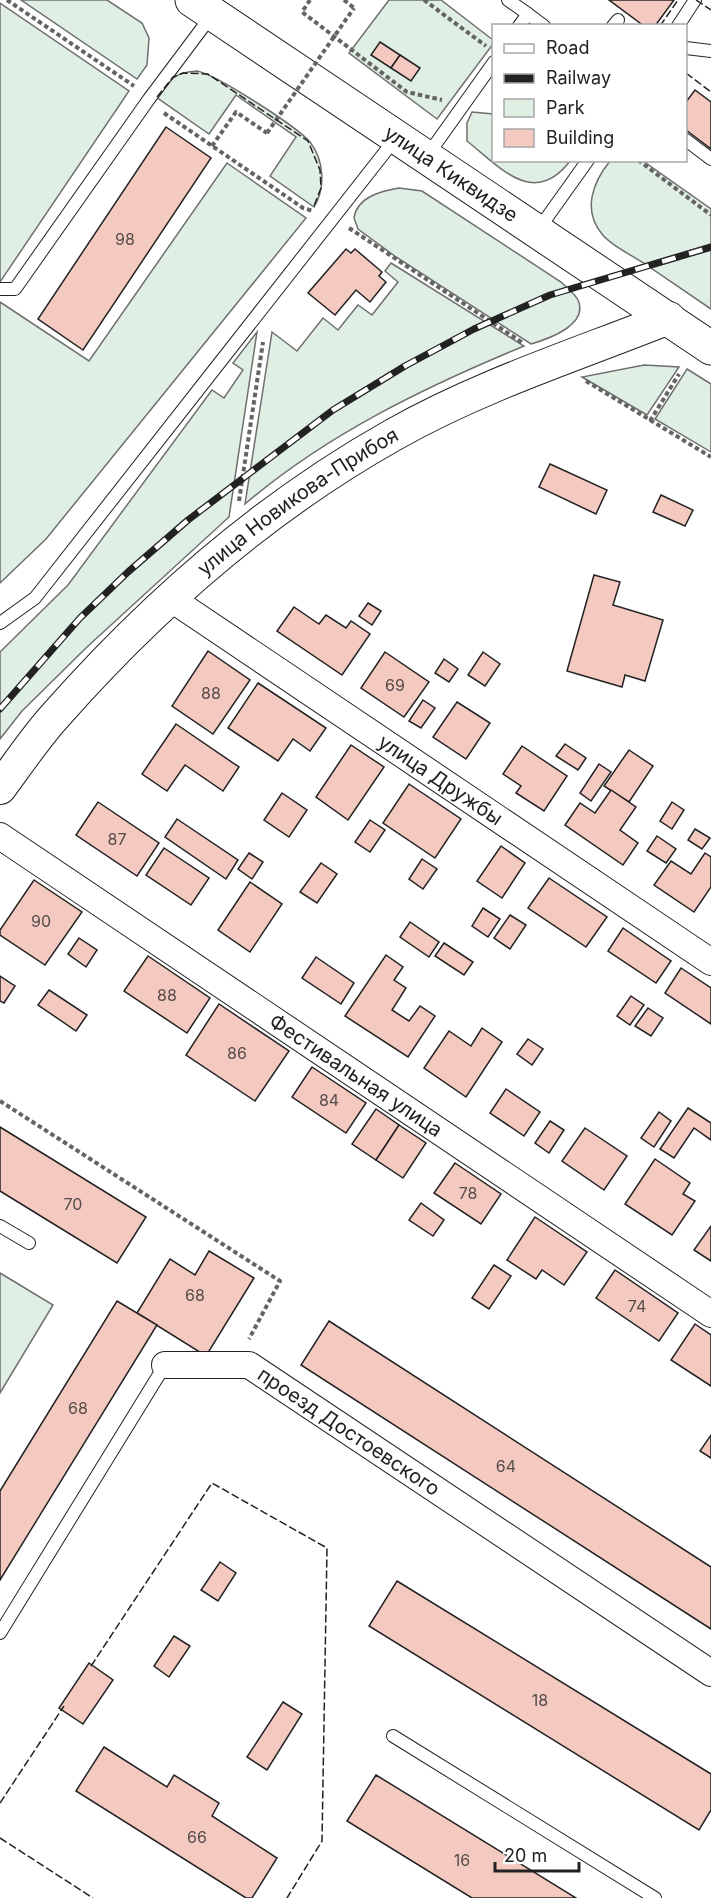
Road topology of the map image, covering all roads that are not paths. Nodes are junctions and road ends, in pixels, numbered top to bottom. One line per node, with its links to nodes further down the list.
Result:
1 (508, 0): 4 (lane)
2 (695, 0): 7 (lane)
3 (202, 7): 11 (main road, улица Киквидзе); 17 (lane)
4 (528, 14): 5 (lane); 6 (lane)
5 (520, 24)
6 (541, 24)
7 (679, 24)
8 (687, 48): 9 (lane)
9 (711, 51)
10 (492, 65): 13 (lane)
11 (397, 137): 13 (main road, улица Киквидзе); 21 (lane)
12 (687, 141): 14 (lane)
13 (426, 157): 16 (main road, улица Киквидзе)
14 (711, 159)
15 (587, 162): 16 (lane)
16 (537, 231): 18 (main road, улица Киквидзе)
17 (0, 289)
18 (669, 318): 19 (main road, улица Киквидзе); 20 (street, улица Новикова-Прибоя)
19 (711, 348)
20 (170, 598): 22 (street, улица Новикова-Прибоя); 24 (street, улица Дружбы)
21 (0, 623)
22 (0, 788)
23 (0, 836): 27 (street, Фестивальная улица)
24 (711, 962)
25 (0, 1226): 26 (lane)
26 (28, 1243)
27 (711, 1314)
28 (165, 1365): 29 (lane); 30 (street, проезд Достоевского)
29 (0, 1633)
30 (711, 1673)
31 (393, 1736): 32 (lane)
32 (655, 1898)

